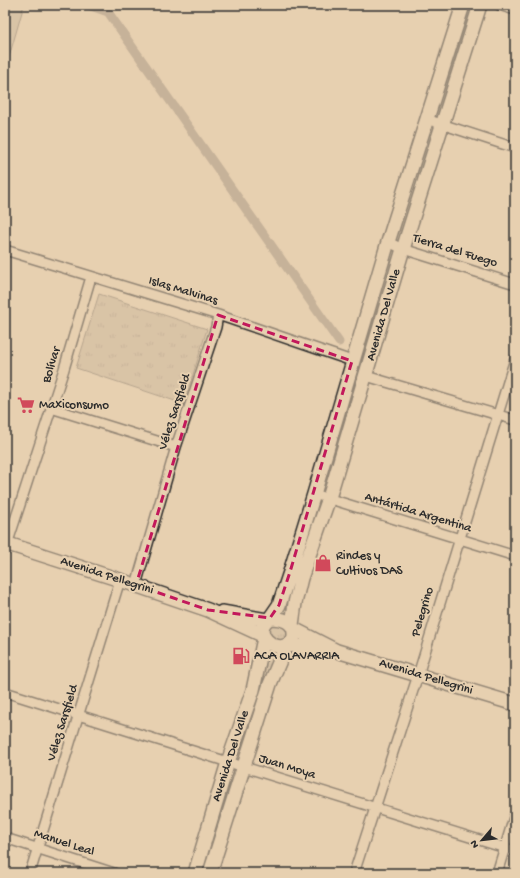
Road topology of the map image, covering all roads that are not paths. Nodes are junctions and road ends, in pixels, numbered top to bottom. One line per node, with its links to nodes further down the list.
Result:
1 (463, 5): 5 (main road, Avenida Del Valle)
2 (480, 5): 6 (main road, Avenida Del Valle)
3 (499, 5): 4 (street)
4 (515, 10)
5 (426, 120): 6 (street); 8 (main road, Avenida Del Valle)
6 (442, 125): 7 (street); 9 (main road, Avenida Del Valle)
7 (515, 148)
8 (388, 242): 9 (street, Tierra del Fuego); 15 (main road, Avenida Del Valle)
9 (403, 249): 12 (street, Tierra del Fuego); 16 (main road, Avenida Del Valle)
10 (5, 250): 11 (street, Islas Malvinas)
11 (91, 277): 13 (street, Islas Malvinas); 17 (street, Bolívar)
12 (515, 284)
13 (218, 315): 15 (street, Islas Malvinas); 20 (street, Vélez Sarsfield)
14 (515, 359): 18 (street, Pelegrino)
15 (352, 360): 21 (main road, Avenida Del Valle)
16 (366, 376): 18 (street); 22 (main road, Avenida Del Valle)
17 (51, 408): 20 (street); 24 (street, Bolívar)
18 (497, 414): 19 (street); 23 (street, Pelegrino)
19 (515, 420)
20 (176, 447): 27 (street, Vélez Sarsfield)
21 (314, 494): 22 (street, Antártida Argentina); 29 (main road, Avenida Del Valle)
22 (329, 498): 23 (street, Antártida Argentina); 30 (main road, Avenida Del Valle)
23 (459, 539): 25 (street, Antártida Argentina); 34 (street, Pelegrino)
24 (6, 546): 26 (main road, Avenida Pellegrini)
25 (515, 556)
26 (120, 580): 27 (main road, Avenida Pellegrini); 37 (street, Vélez Sarsfield)
27 (136, 585): 28 (main road, Avenida Pellegrini)
28 (208, 610): 29 (main road, Avenida Pellegrini); 31 (main road, Avenida Pellegrini)
29 (268, 619): 30 (main road); 31 (main road)
30 (293, 627): 32 (main road); 33 (main road, Avenida Pellegrini)
31 (263, 636): 32 (main road); 38 (main road, Avenida Del Valle)
32 (287, 645): 33 (main road, Avenida Pellegrini); 39 (main road, Avenida Del Valle)
33 (337, 651): 34 (main road, Avenida Pellegrini)
34 (418, 675): 36 (main road, Avenida Pellegrini); 40 (street, Pelegrino)
35 (5, 692): 37 (street, Juan Moya)
36 (515, 704)
37 (80, 714): 38 (street, Juan Moya); 44 (street, Vélez Sarsfield)
38 (228, 762): 39 (street, Juan Moya); 48 (main road, Avenida Del Valle)
39 (243, 767): 40 (street, Juan Moya); 49 (main road, Avenida Del Valle)
40 (374, 808): 43 (street, Juan Moya); 50 (street, Pelegrino)
41 (515, 814): 43 (street)
42 (5, 838): 44 (street, Manuel Leal)
43 (504, 848): 45 (street, Juan Moya); 51 (street)
44 (37, 849): 46 (street, Vélez Sarsfield); 47 (street, Manuel Leal)
45 (515, 851)
46 (30, 873)
47 (114, 873)
48 (195, 873)
49 (210, 873)
50 (354, 873)
51 (497, 873)

